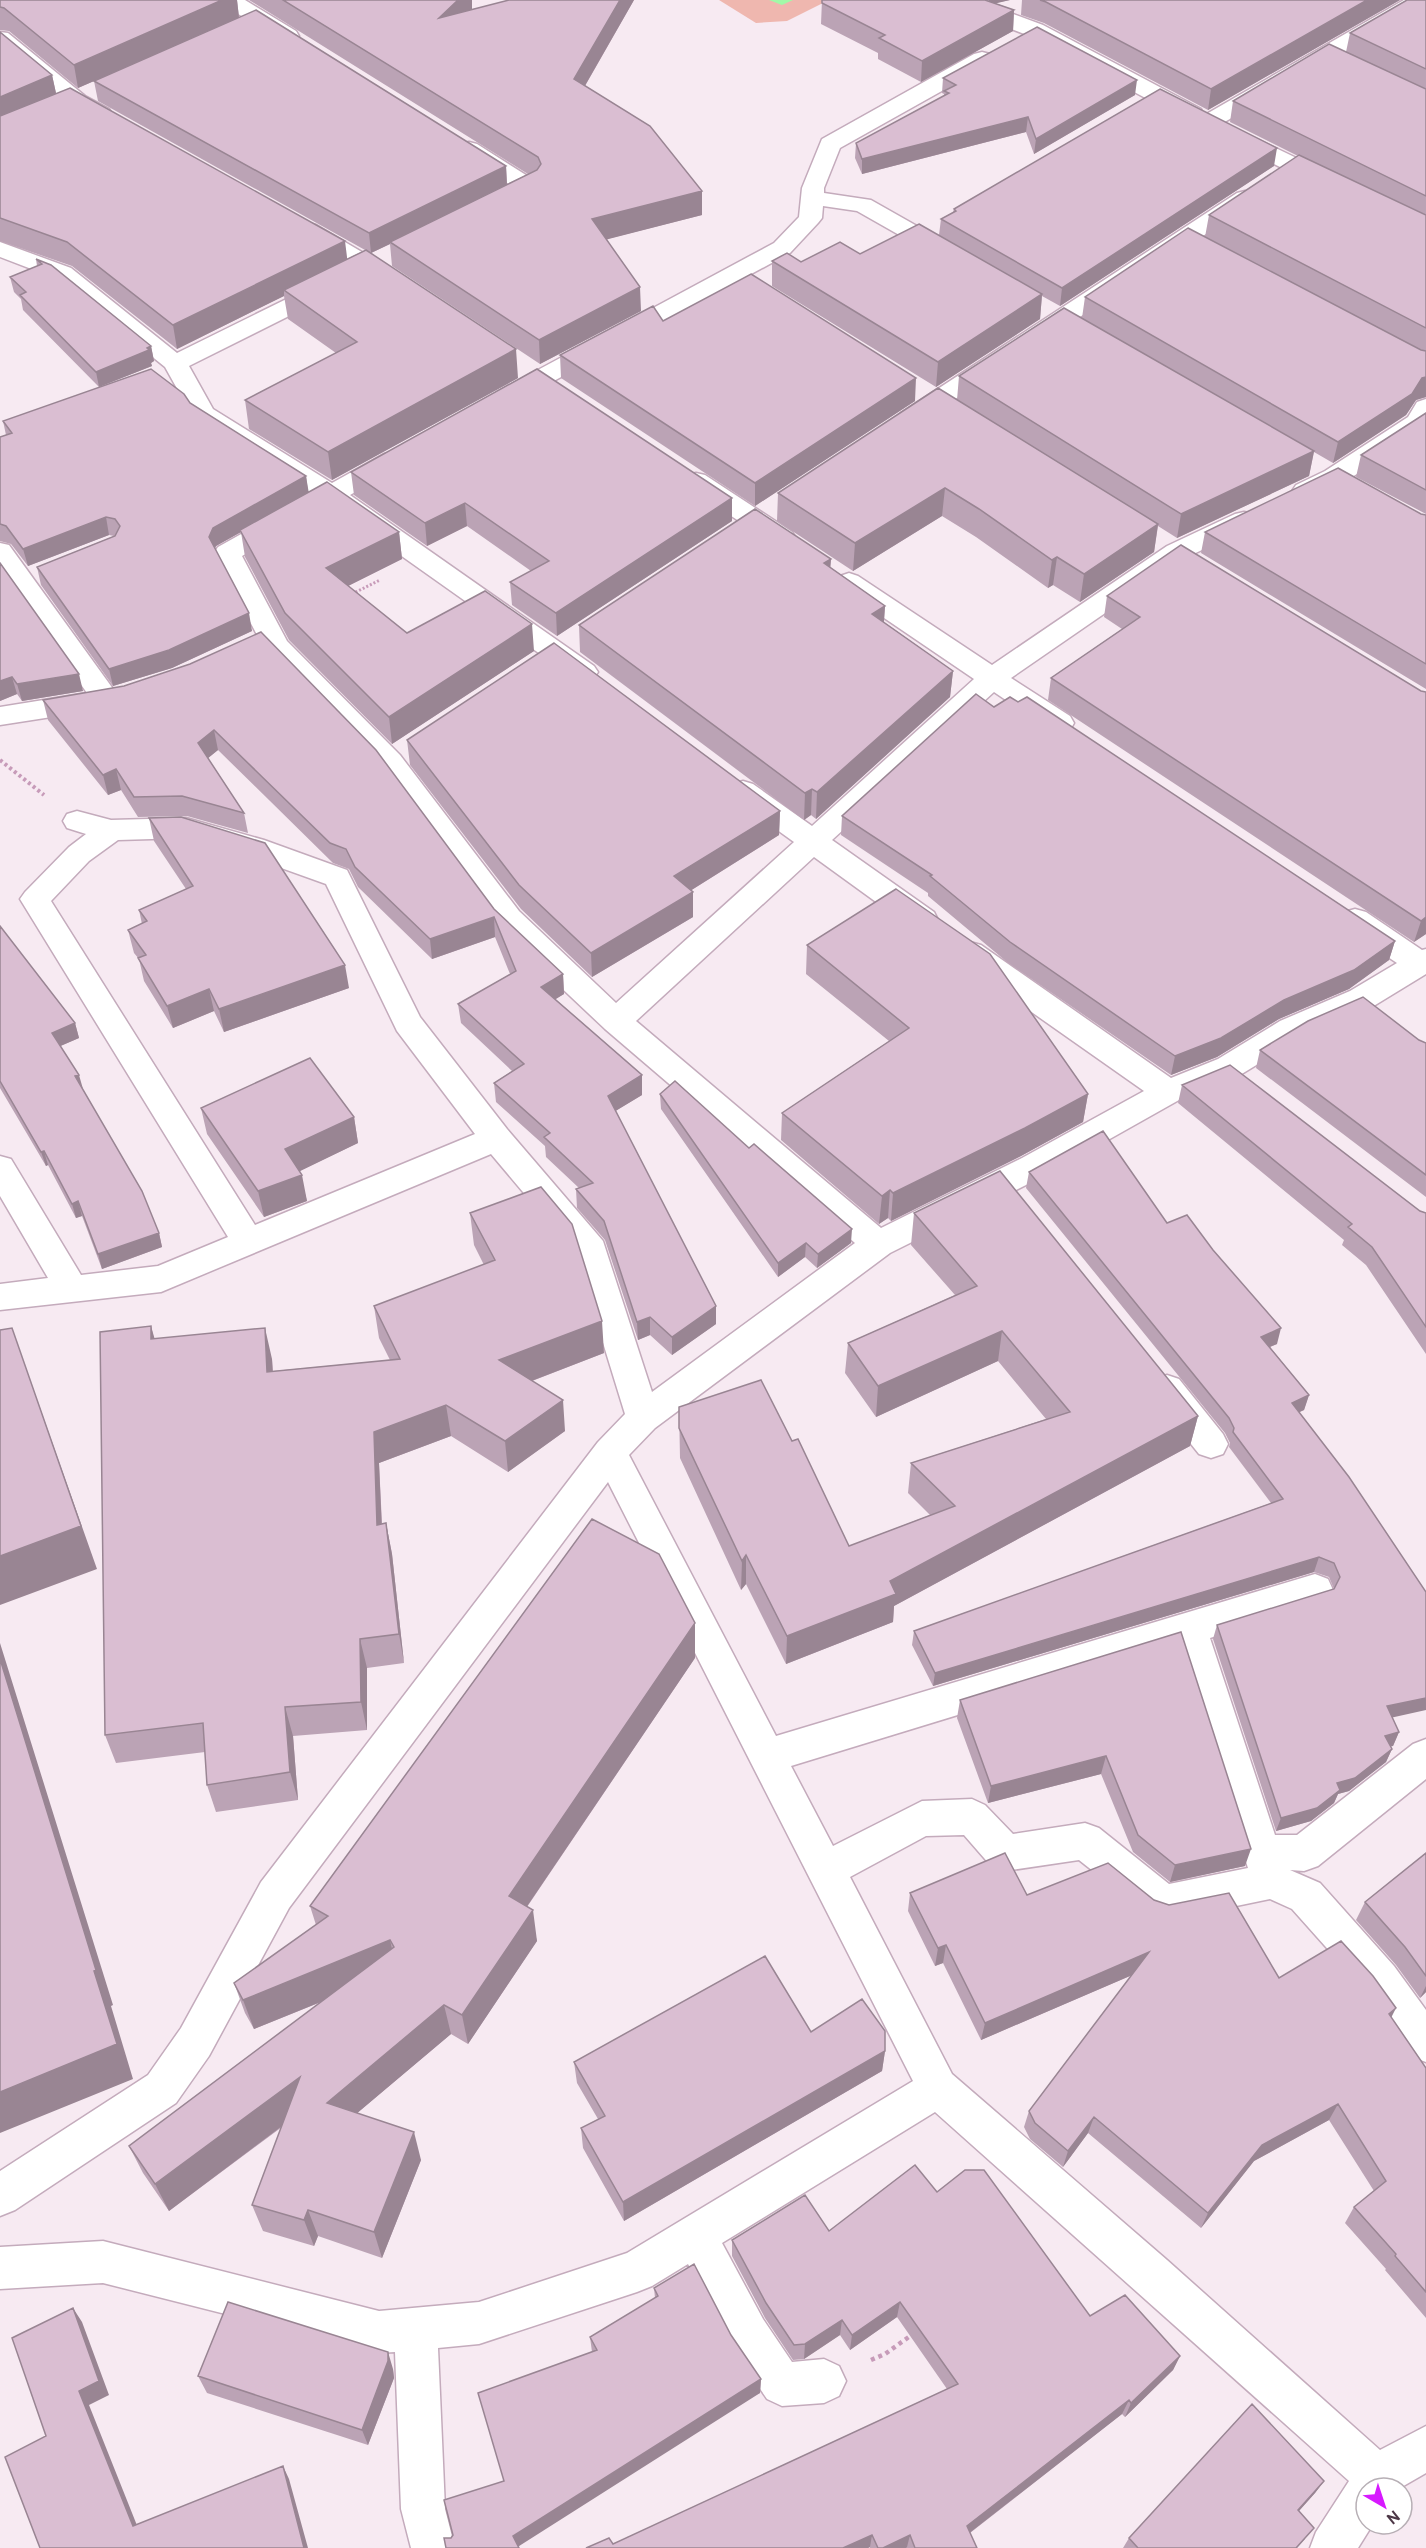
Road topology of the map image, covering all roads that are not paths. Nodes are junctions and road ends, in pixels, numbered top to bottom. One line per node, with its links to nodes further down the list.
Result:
1 (230, 0): 6 (street)
2 (936, 0): 5 (street)
3 (1419, 0): 11 (street)
4 (1030, 4): 5 (street)
5 (989, 13): 8 (street)
6 (260, 19): 7 (street); 10 (street)
7 (239, 28)
8 (1035, 30): 13 (street); 20 (street)
9 (0, 38): 16 (street)
10 (310, 50)
11 (1325, 54): 12 (street); 15 (street)
12 (1345, 64)
13 (1156, 94): 14 (street); 15 (street)
14 (1137, 106)
15 (1208, 122): 18 (street)
16 (118, 123)
17 (449, 137): 21 (street)
18 (1277, 176): 19 (street); 30 (street)
19 (1345, 190)
20 (812, 198): 25 (street); 28 (street)
21 (487, 208)
22 (290, 220): 24 (street)
23 (0, 249): 27 (street)
24 (382, 260): 26 (street); 27 (street)
25 (968, 265)
26 (411, 292)
27 (175, 363): 33 (street)
28 (488, 406)
29 (1426, 407): 35 (street)
30 (895, 428)
31 (415, 447): 33 (street)
32 (678, 468): 35 (street)
33 (331, 494): 36 (street); 47 (street)
34 (0, 551): 37 (street)
35 (993, 677): 38 (street); 42 (street)
36 (603, 686)
37 (2, 716)
38 (1083, 737)
39 (727, 779): 42 (street)
40 (77, 821): 41 (street)
41 (111, 830): 51 (street); 55 (street)
42 (812, 843): 47 (street); 50 (street)
43 (1331, 904): 44 (street)
44 (1423, 962): 45 (street)
45 (1361, 999): 46 (street); 48 (street)
46 (1389, 1020)
47 (616, 1022): 56 (street)
48 (1229, 1067): 49 (street); 50 (street)
49 (1257, 1089)
50 (1168, 1092): 53 (street)
51 (496, 1138): 55 (street); 60 (street)
52 (0, 1168): 57 (street)
53 (1001, 1183): 54 (street); 56 (street)
54 (1024, 1211)
55 (248, 1242): 57 (street)
56 (878, 1244): 60 (street)
57 (72, 1289): 58 (street)
58 (0, 1297)
59 (1151, 1370): 61 (street)
60 (643, 1418): 62 (street)
61 (1211, 1444)
62 (610, 1452): 65 (street); 71 (street)
63 (1315, 1590): 64 (street)
64 (1188, 1628): 65 (street); 67 (street)
65 (766, 1756): 68 (street)
66 (1426, 1756): 67 (street)
67 (1267, 1866): 68 (street); 69 (street)
68 (826, 1870): 70 (street)
69 (1426, 2043)
70 (938, 2088): 72 (street); 77 (street)
71 (0, 2195)
72 (696, 2236): 74 (street); 75 (street)
73 (0, 2268): 74 (street)
74 (416, 2329): 80 (street)
75 (824, 2381)
76 (1426, 2448): 78 (street)
77 (1361, 2476)
78 (1385, 2476)
79 (1354, 2513): 81 (street)
80 (433, 2548)
81 (1332, 2548)

